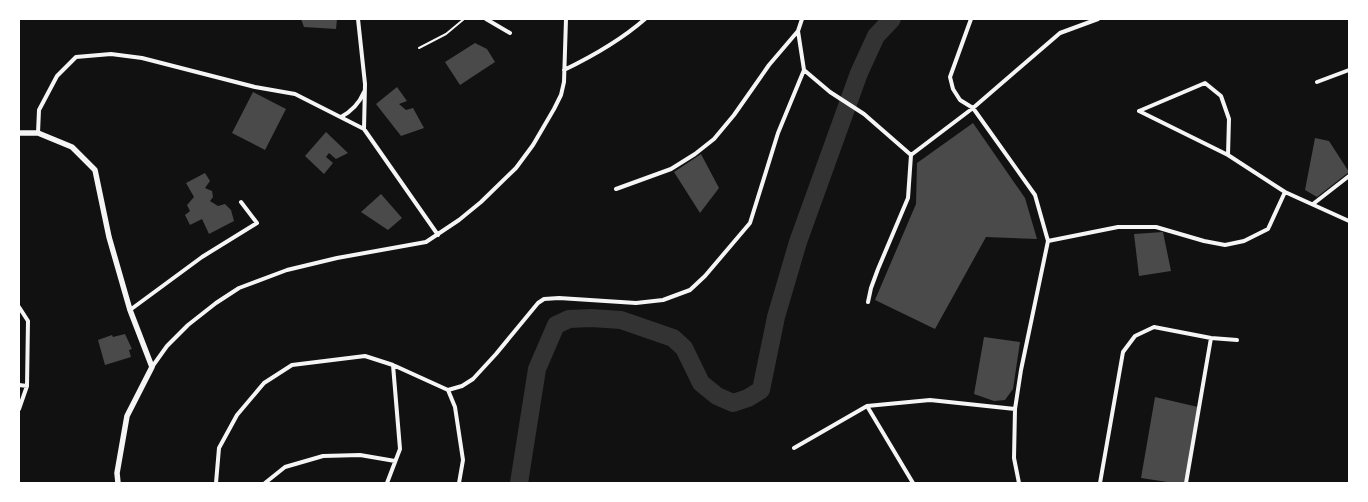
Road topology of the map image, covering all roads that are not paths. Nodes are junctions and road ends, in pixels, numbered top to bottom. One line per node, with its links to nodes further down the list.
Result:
1 (358, 19): 16 (street)
2 (464, 19): 11 (lane)
3 (486, 19): 10 (street)
4 (566, 19): 12 (street)
5 (645, 19): 12 (street)
6 (802, 19): 9 (street)
7 (971, 19): 17 (street)
8 (1098, 19): 17 (street)
9 (798, 31): 13 (street); 25 (street)
10 (510, 33)
11 (419, 48)
12 (564, 70): 30 (street)
13 (804, 70): 22 (street); 41 (street)
14 (1349, 70): 15 (street)
15 (1317, 82)
16 (365, 90): 18 (street); 19 (street)
17 (973, 108): 22 (street); 31 (street)
18 (341, 117): 19 (street); 21 (street)
19 (364, 129): 30 (street)
20 (19, 133): 21 (street)
21 (38, 133): 34 (street)
22 (911, 155): 32 (street)
23 (1228, 155): 23 (street); 26 (street)
24 (1349, 176): 28 (street)
25 (616, 190)
26 (1285, 192): 28 (street); 31 (street)
27 (241, 202): 34 (street)
28 (1313, 204): 29 (street)
29 (1349, 221)
30 (438, 235): 38 (street)
31 (1048, 240): 44 (street)
32 (868, 302)
33 (19, 307): 40 (street)
34 (130, 310): 38 (street)
35 (1211, 338): 36 (street); 54 (street); 55 (street)
36 (1237, 340)
37 (393, 365): 41 (street); 46 (street); 48 (street)
38 (152, 367): 47 (street)
39 (19, 385): 40 (street)
40 (27, 386): 43 (street)
41 (448, 390): 51 (street)
42 (867, 406): 44 (street); 45 (street); 52 (street)
43 (19, 409)
44 (1015, 409): 53 (street)
45 (794, 448)
46 (395, 461): 49 (street); 50 (street)
47 (118, 483)
48 (216, 483)
49 (264, 483)
50 (387, 483)
51 (459, 483)
52 (913, 483)
53 (1019, 483)
54 (1100, 483)
55 (1186, 483)

